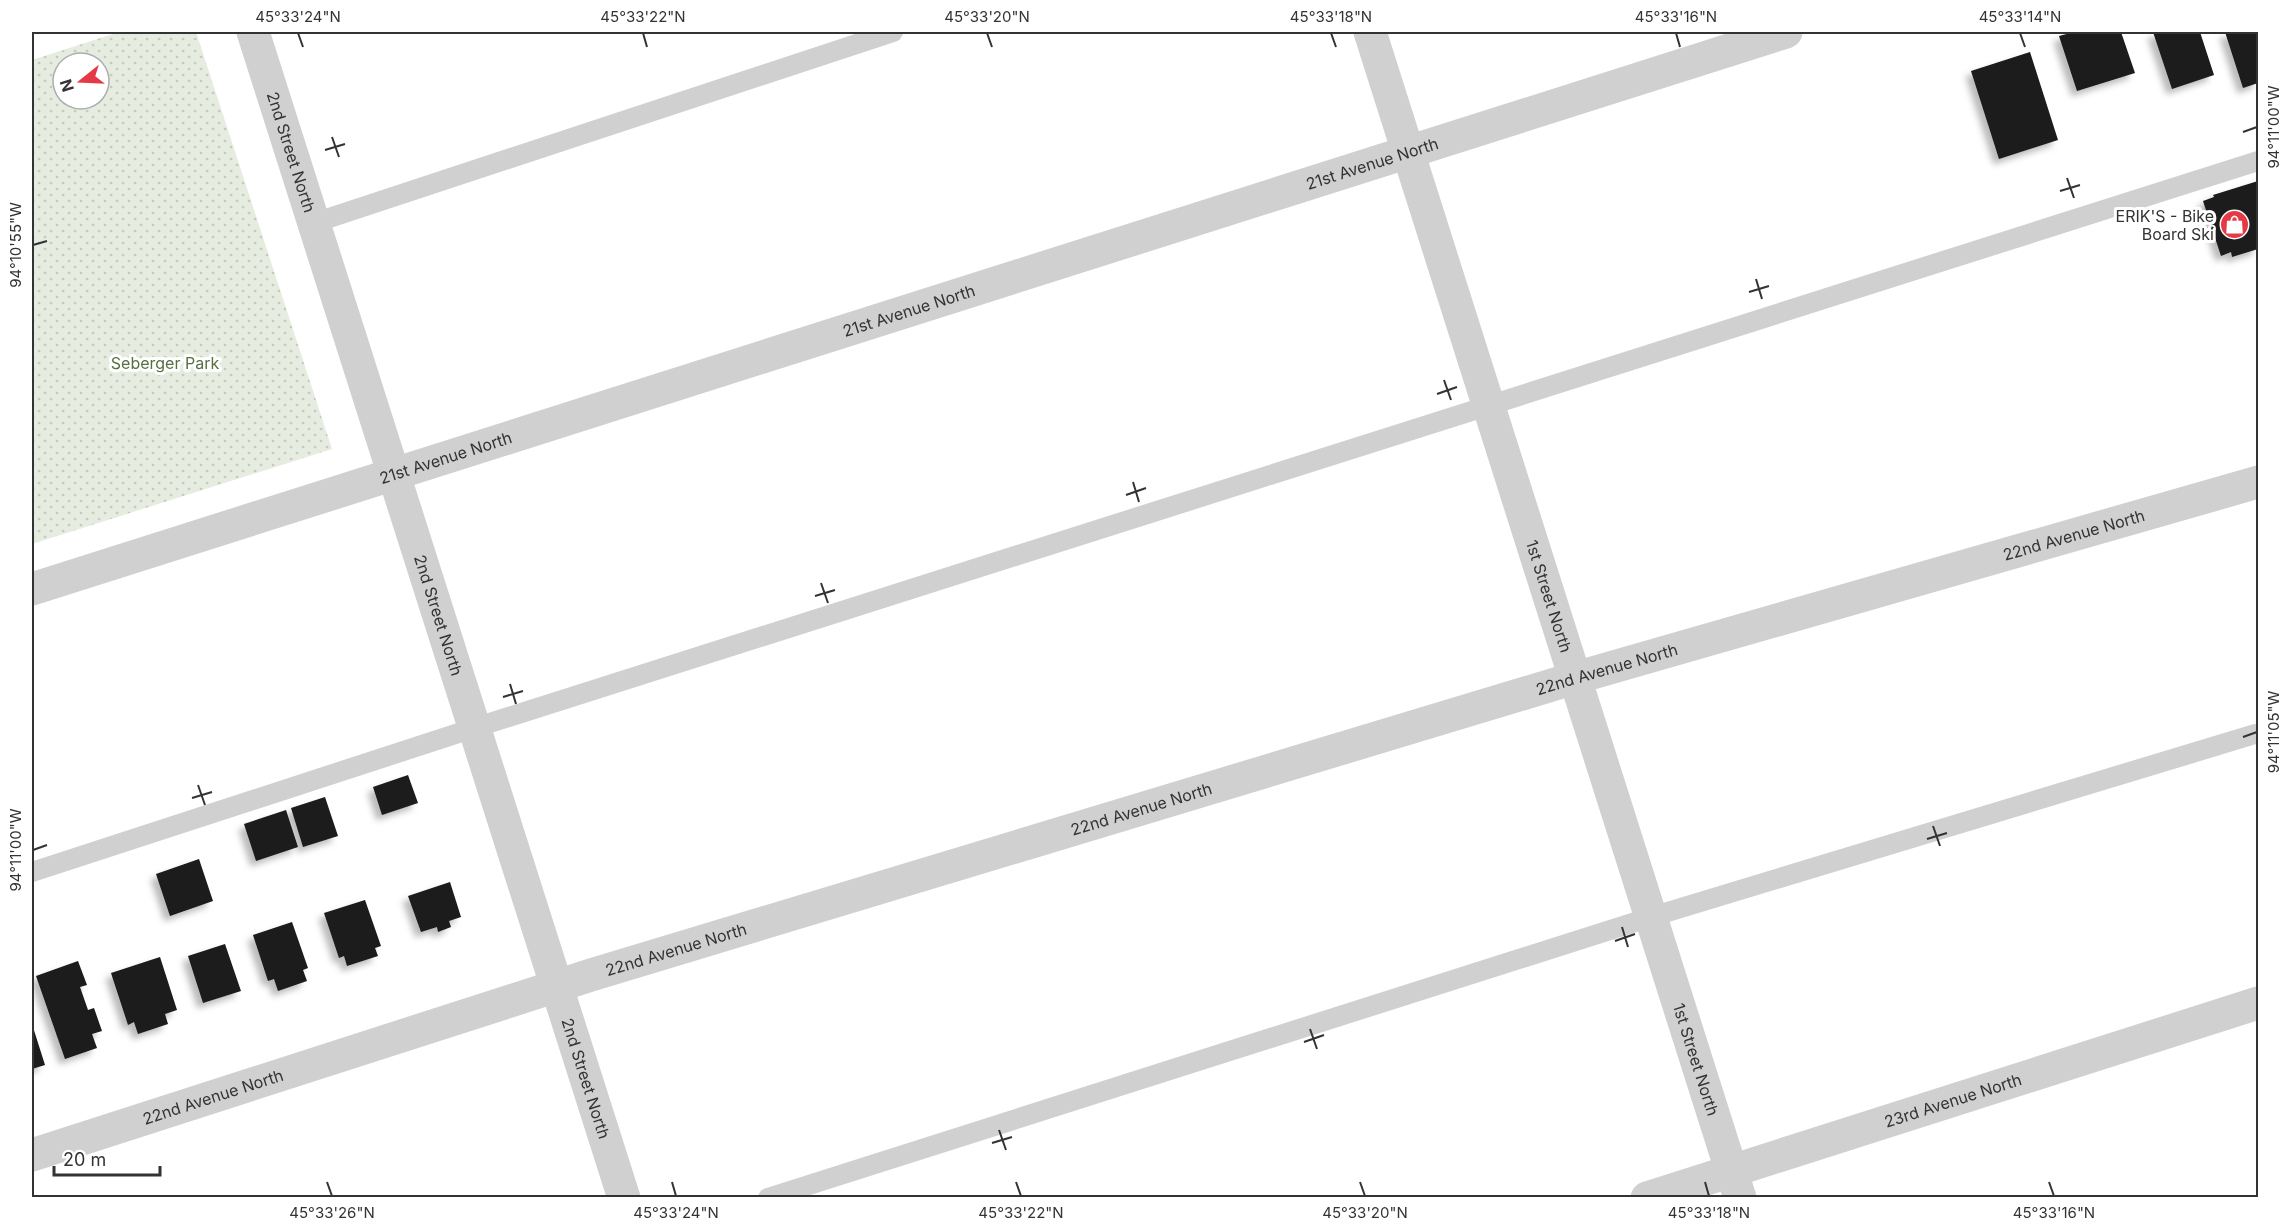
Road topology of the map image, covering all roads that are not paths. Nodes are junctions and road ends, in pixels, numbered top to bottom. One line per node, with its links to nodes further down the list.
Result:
1 (253, 32): 7 (street, 2nd Street North)
2 (892, 32): 7 (lane)
3 (1370, 32): 5 (street, 1st Street North)
4 (1786, 32): 5 (street, 21st Avenue North)
5 (1408, 152): 8 (street, 1st Street North); 9 (street, 21st Avenue North)
6 (2259, 161): 8 (lane)
7 (314, 223): 9 (street, 2nd Street North)
8 (1488, 406): 12 (street, 1st Street North); 13 (lane)
9 (393, 474): 11 (street, 21st Avenue North); 13 (street, 2nd Street North)
10 (2259, 482): 12 (street, 22nd Avenue North)
11 (32, 589)
12 (1575, 678): 16 (street, 1st Street North); 17 (street, 22nd Avenue North)
13 (474, 728): 15 (lane); 17 (street, 2nd Street North)
14 (2255, 734): 16 (lane)
15 (32, 872)
16 (1651, 917): 20 (street, 1st Street North); 22 (lane)
17 (556, 987): 19 (street, 22nd Avenue North); 21 (street, 2nd Street North)
18 (2259, 1003): 20 (street, 23rd Avenue North)
19 (32, 1155)
20 (1736, 1184): 23 (street, 23rd Avenue North)
21 (624, 1197)
22 (768, 1197)
23 (1647, 1197)

